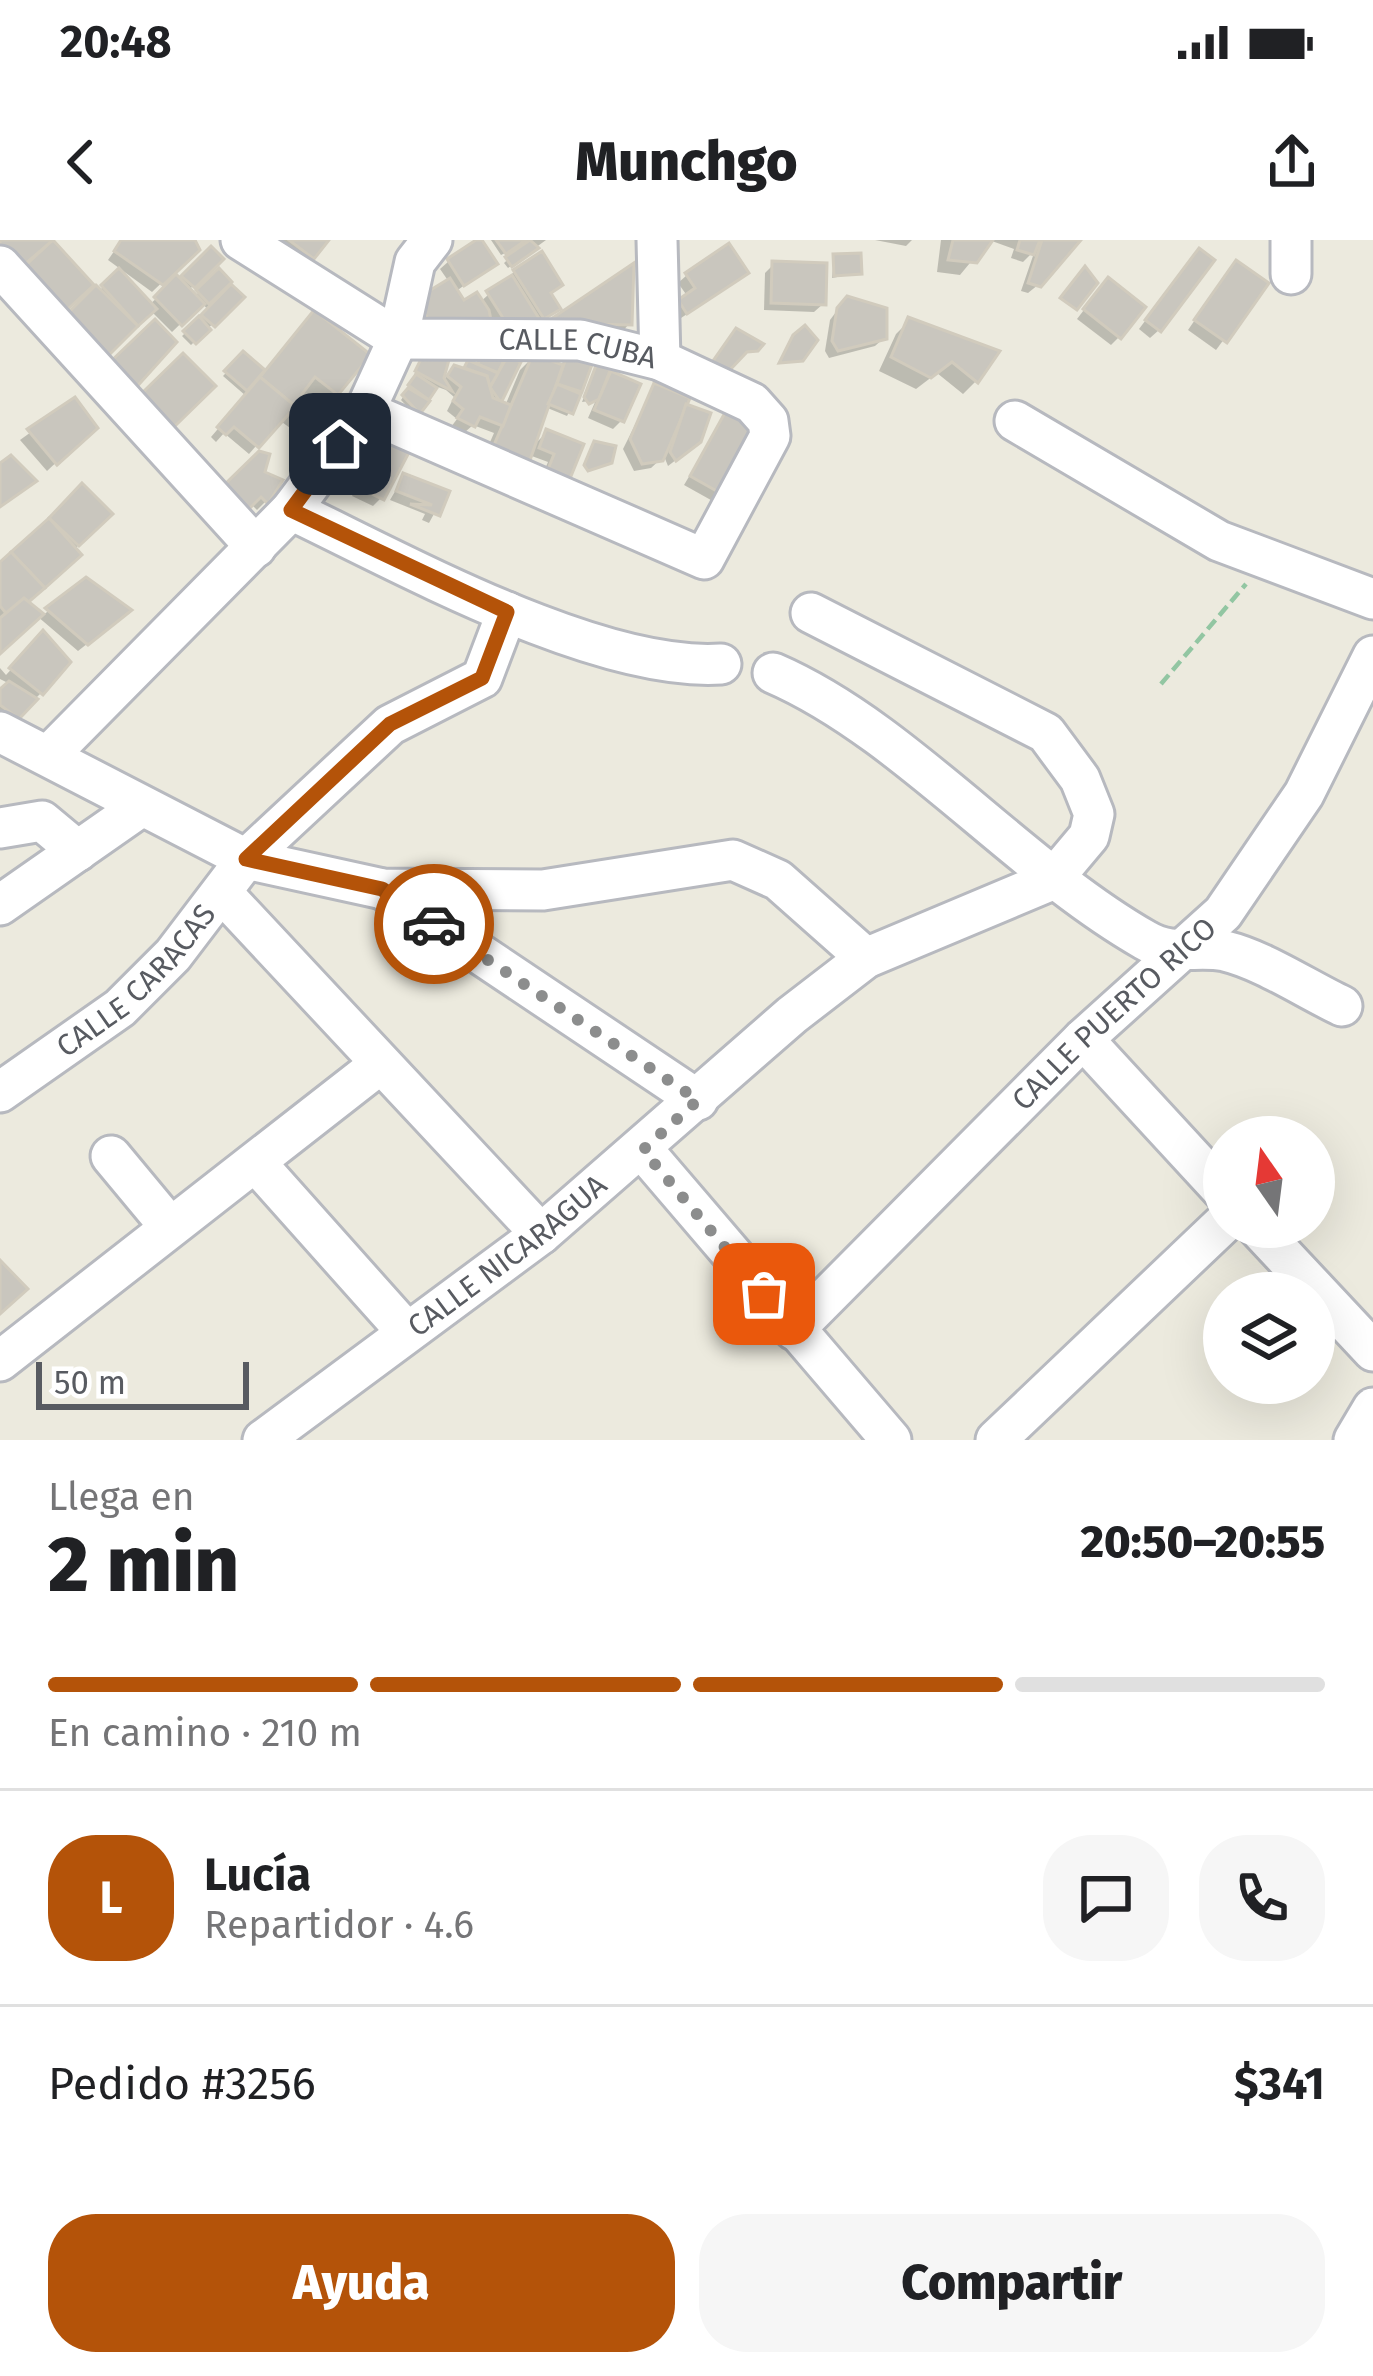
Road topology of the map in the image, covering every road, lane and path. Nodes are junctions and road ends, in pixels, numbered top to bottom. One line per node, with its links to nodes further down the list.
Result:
1 (242, 240): 5 (street)
2 (432, 240): 5 (street)
3 (657, 240): 6 (street)
4 (0, 266): 10 (street)
5 (398, 339): 6 (street, CALLE CUBA); 7 (street)
6 (660, 360): 7 (street, CALLE CUBA)
7 (365, 411): 9 (street)
8 (1015, 421): 11 (street)
9 (291, 510): 10 (street); 13 (street)
10 (256, 547): 20 (street)
11 (1265, 561): 12 (street); 18 (path)
12 (1373, 599)
13 (507, 612): 16 (street); 24 (street, CALLE CARACAS)
14 (811, 614): 25 (street)
15 (1373, 656): 29 (street, CALLE PUERTO RICO)
16 (721, 664)
17 (773, 673): 25 (street)
18 (1161, 684)
19 (0, 733): 20 (street)
20 (50, 754): 21 (street)
21 (139, 808): 23 (street); 24 (street)
22 (0, 828): 23 (street)
23 (78, 851): 28 (street)
24 (246, 859): 26 (street); 27 (street, CALLE CARACAS)
25 (1052, 880): 29 (street); 30 (street, CALLE NICARAGUA)
26 (382, 889): 30 (street); 35 (street)
27 (223, 894): 33 (street); 34 (street, CALLE CARACAS)
28 (0, 905)
29 (1179, 953): 31 (street); 32 (street, CALLE PUERTO RICO)
30 (866, 958): 35 (street, CALLE NICARAGUA)
31 (1342, 1006)
32 (1083, 1039): 39 (street); 45 (street, CALLE PUERTO RICO)
33 (380, 1065): 38 (street); 41 (street)
34 (0, 1093)
35 (698, 1100): 36 (street, CALLE NICARAGUA)
36 (643, 1150): 41 (street, CALLE NICARAGUA); 45 (street)
37 (111, 1156): 40 (street)
38 (256, 1163): 40 (street); 44 (street)
39 (1203, 1169)
40 (170, 1227): 47 (street)
41 (541, 1234): 44 (street, CALLE NICARAGUA)
42 (1203, 1242): 50 (street)
43 (1277, 1248): 46 (street)
44 (405, 1330): 48 (street, CALLE NICARAGUA)
45 (794, 1330): 49 (street)
46 (1373, 1351)
47 (0, 1361)
48 (263, 1440)
49 (890, 1440)
50 (996, 1440)

